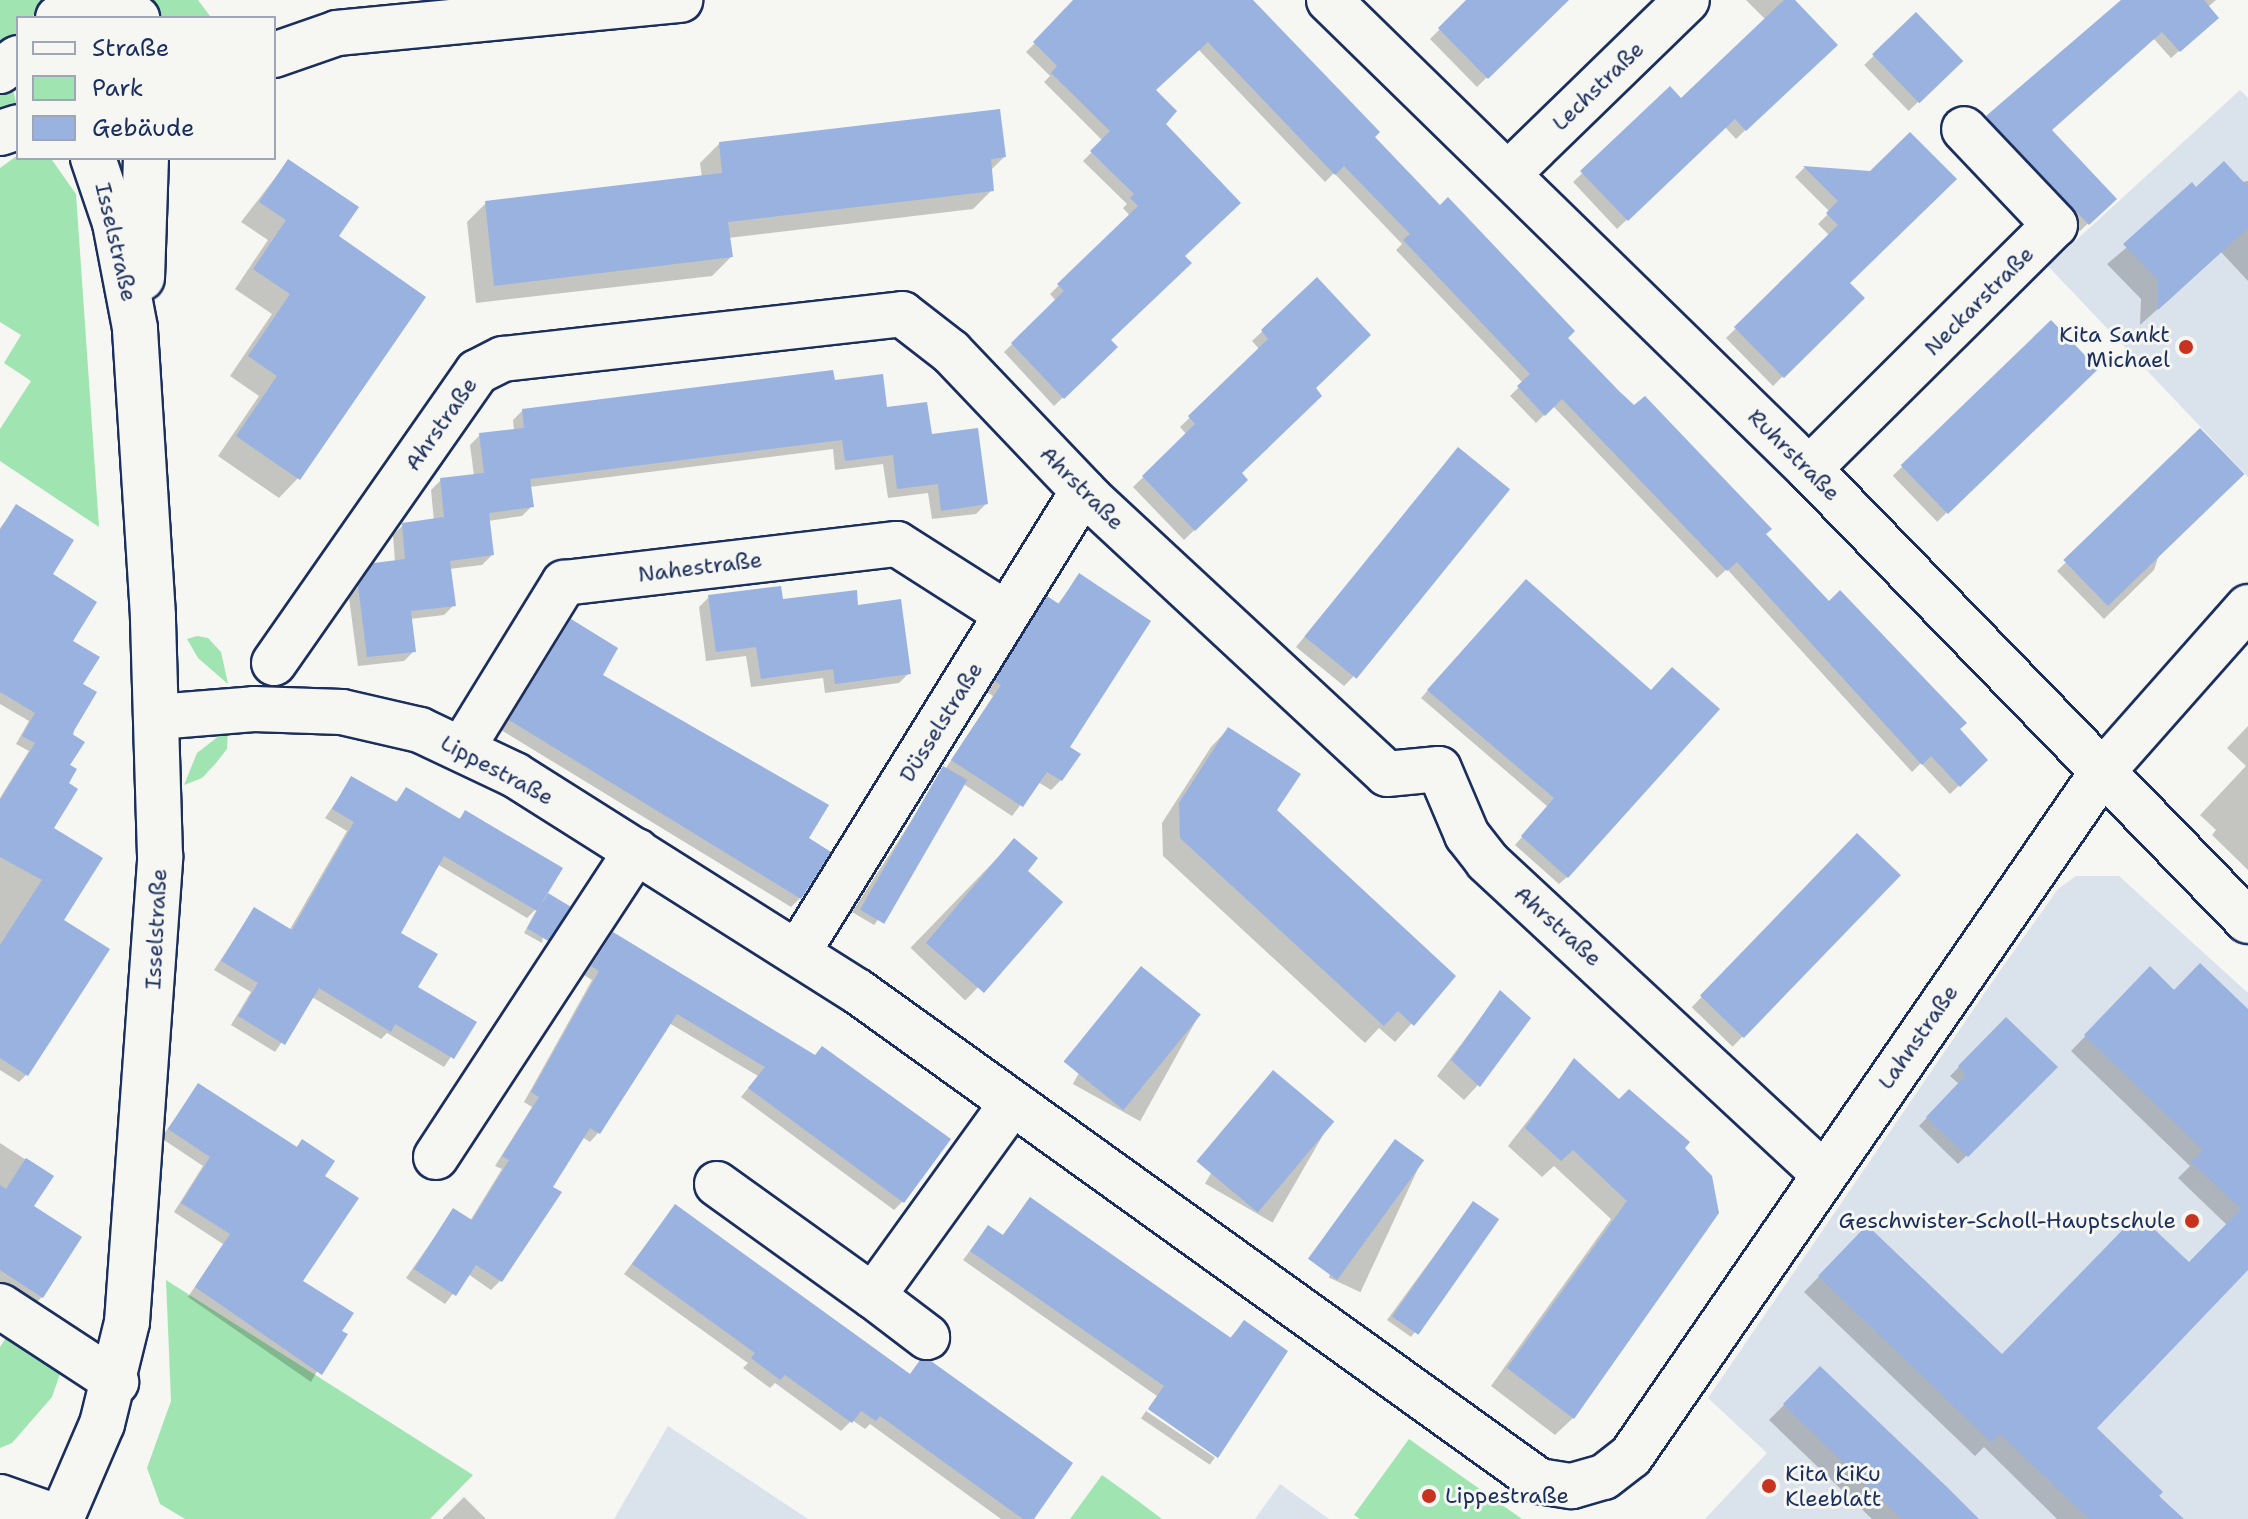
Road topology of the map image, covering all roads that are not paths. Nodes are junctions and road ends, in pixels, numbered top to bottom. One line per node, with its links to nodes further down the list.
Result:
1 (680, 0): 7 (street)
2 (1329, 0): 12 (street, Ruhrstraße)
3 (1687, 0): 12 (street, Lechstraße)
4 (77, 8): 5 (street)
5 (133, 16)
6 (276, 24): 7 (street)
7 (337, 33): 8 (street)
8 (276, 54)
9 (1964, 129): 14 (street, Neckarstraße)
10 (94, 160): 13 (street, Isselstraße)
11 (146, 160): 13 (street, Isselstraße)
12 (1509, 173): 14 (street, Ruhrstraße)
13 (135, 328): 19 (street, Isselstraße)
14 (1809, 469): 21 (street, Ruhrstraße)
15 (1083, 491): 17 (street, Düsselstraße); 18 (street, Ahrstraße); 27 (street, Ahrstraße)
16 (2248, 607): 21 (street, Lahnstraße)
17 (1007, 614): 20 (street, Nahestraße); 24 (street, Düsselstraße)
18 (274, 663)
19 (157, 717): 20 (street, Lippestraße); 32 (street, Isselstraße)
20 (463, 747): 22 (street, Lippestraße)
21 (2103, 771): 23 (street, Ruhrstraße); 27 (street, Lahnstraße)
22 (636, 851): 24 (street, Lippestraße); 26 (street)
23 (2248, 921)
24 (798, 952): 25 (street, Lippestraße)
25 (1010, 1106): 29 (street); 33 (street, Lippestraße)
26 (436, 1157)
27 (1824, 1174): 33 (street, Lahnstraße)
28 (717, 1184): 29 (street)
29 (873, 1296): 31 (street)
30 (0, 1306): 32 (street)
31 (927, 1337)
32 (116, 1382): 35 (street, Isselstraße)
33 (1604, 1477)
34 (0, 1497): 35 (street)
35 (62, 1519)

